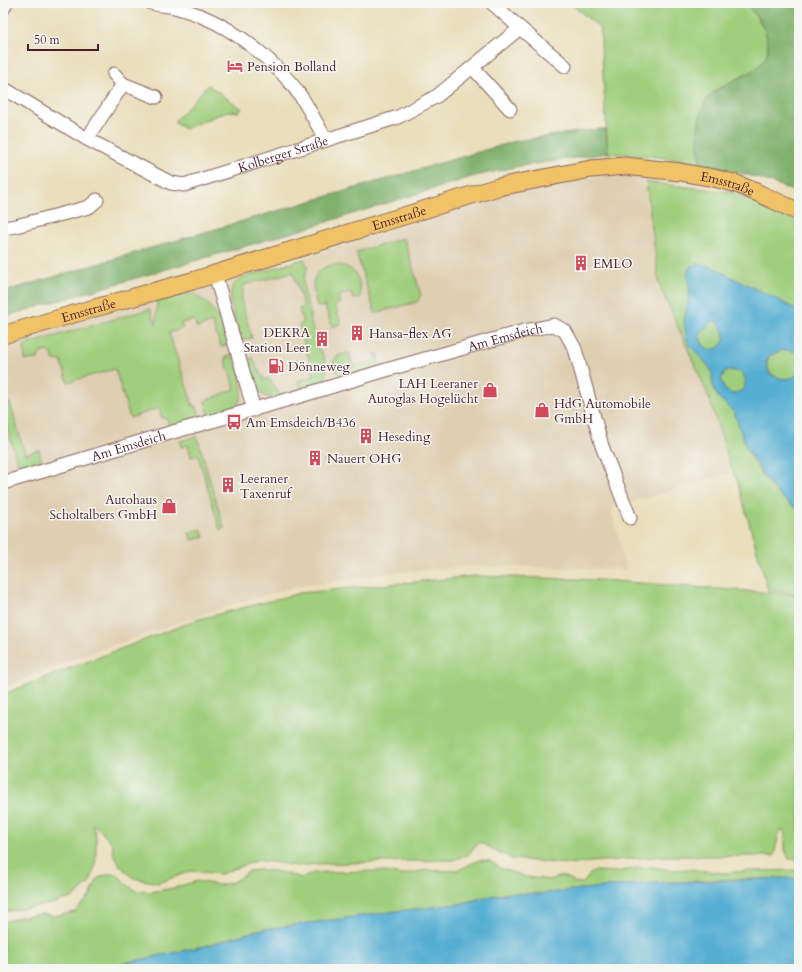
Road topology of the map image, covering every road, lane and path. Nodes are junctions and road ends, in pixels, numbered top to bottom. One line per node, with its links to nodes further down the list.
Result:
1 (6, 3): 4 (street)
2 (151, 3): 14 (street)
3 (493, 4): 5 (street)
4 (3, 9)
5 (520, 28): 6 (street); 7 (street, Kolberger Straße)
6 (564, 66)
7 (473, 68): 12 (street); 14 (street, Kolberger Straße)
8 (114, 74): 9 (street)
9 (123, 84): 11 (street); 13 (street)
10 (3, 88): 13 (street, Kolberger Straße)
11 (156, 97)
12 (510, 109)
13 (87, 139): 14 (street, Kolberger Straße)
14 (326, 140)
15 (97, 200): 17 (street)
16 (799, 212): 18 (main road, Emsstraße)
17 (5, 225)
18 (215, 274): 19 (main road, Emsstraße); 20 (street)
19 (3, 335)
20 (254, 410): 21 (street, Am Emsdeich); 22 (street, Am Emsdeich)
21 (3, 483)
22 (630, 518)

